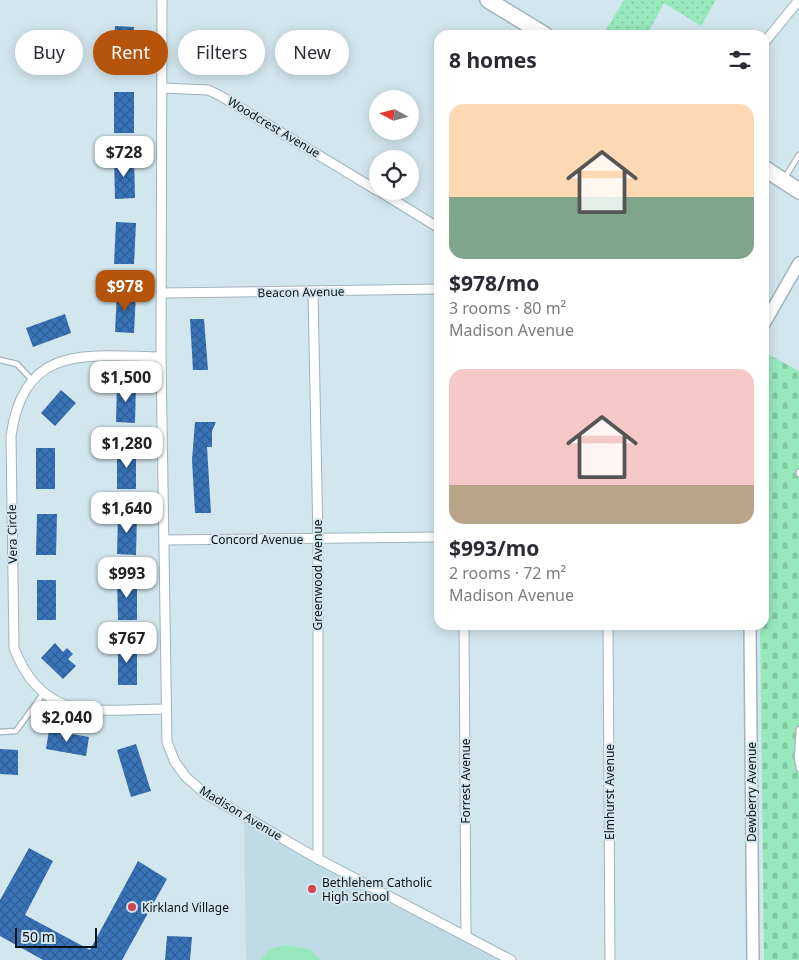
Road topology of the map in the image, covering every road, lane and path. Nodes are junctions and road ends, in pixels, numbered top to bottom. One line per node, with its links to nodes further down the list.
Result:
1 (162, 0): 6 (street, Madison Avenue)
2 (488, 0): 4 (main road)
3 (799, 0): 5 (street)
4 (537, 30)
5 (769, 37)
6 (163, 88): 10 (street, Woodcrest Avenue); 17 (street, Madison Avenue)
7 (799, 155): 9 (lane)
8 (769, 171): 9 (main road)
9 (783, 180): 11 (main road)
10 (369, 186)
11 (799, 191)
12 (393, 200): 13 (street, Woodcrest Avenue)
13 (434, 225)
14 (799, 263): 18 (street)
15 (434, 289): 16 (street, Beacon Avenue)
16 (314, 292): 17 (street, Beacon Avenue); 23 (street, Greenwood Avenue)
17 (163, 293): 19 (street, Madison Avenue)
18 (769, 315)
19 (161, 357): 21 (street, Vera Circle); 24 (street, Madison Avenue)
20 (0, 360): 21 (lane)
21 (33, 381): 28 (street, Vera Circle)
22 (434, 537): 23 (street, Concord Avenue)
23 (318, 539): 24 (street, Concord Avenue); 33 (street, Greenwood Avenue)
24 (165, 540): 29 (street, Madison Avenue)
25 (464, 630): 34 (street, Forrest Avenue)
26 (608, 630): 36 (street, Elmhurst Avenue)
27 (750, 630): 37 (street, Dewberry Avenue)
28 (43, 694): 29 (street, Vera Circle); 31 (lane)
29 (165, 709): 33 (street, Madison Avenue)
30 (799, 729): 32 (lane)
31 (0, 732)
32 (799, 769)
33 (318, 859): 34 (street, Madison Avenue)
34 (466, 936): 35 (street, Madison Avenue)
35 (511, 960)
36 (610, 960)
37 (753, 960)

